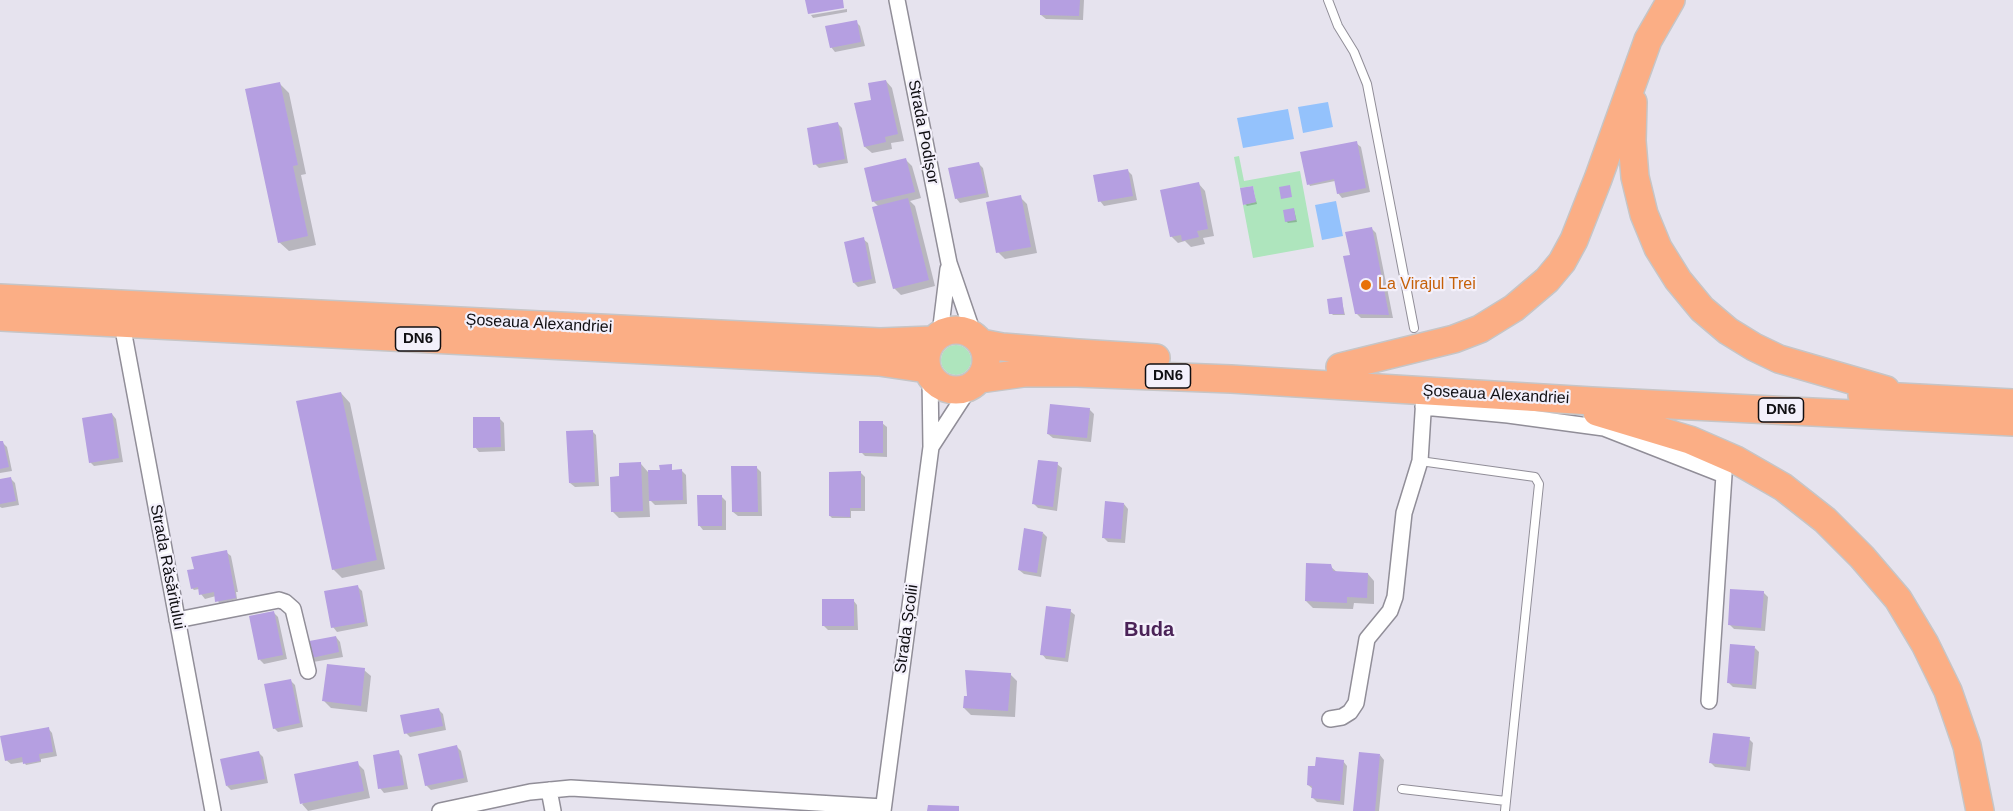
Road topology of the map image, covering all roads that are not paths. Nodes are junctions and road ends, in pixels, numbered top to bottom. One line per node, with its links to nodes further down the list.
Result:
1 (897, 0): 5 (street, Strada Podișor)
2 (1328, 0): 9 (lane)
3 (1671, 0): 4 (highway)
4 (1637, 68): 12 (highway); 15 (highway)
5 (949, 263): 10 (street, Strada Podișor); 11 (street, Strada Podișor)
6 (0, 298): 10 (highway, Șoseaua Alexandriei / DN6)
7 (0, 317): 8 (highway, Șoseaua Alexandriei / DN6)
8 (122, 324): 13 (highway, Șoseaua Alexandriei / DN6); 22 (street, Strada Răsăritului)
9 (1414, 328)
10 (937, 337): 11 (highway, Șoseaua Alexandriei / DN6); 13 (highway)
11 (977, 340): 12 (highway, Șoseaua Alexandriei / DN6); 14 (highway)
12 (1340, 367): 15 (highway, Șoseaua Alexandriei / DN6)
13 (929, 372): 14 (highway, Șoseaua Alexandriei / DN6); 20 (street, Strada Școlii)
14 (975, 383): 16 (highway, Șoseaua Alexandriei / DN6); 20 (street, Strada Școlii)
15 (1917, 398): 18 (highway, Șoseaua Alexandriei / DN6)
16 (1424, 399): 17 (highway, Șoseaua Alexandriei / DN6); 21 (street); 24 (street)
17 (1549, 399): 19 (highway, Șoseaua Alexandriei / DN6); 34 (highway)
18 (2013, 403)
19 (2013, 422)
20 (932, 447): 29 (street, Strada Școlii)
21 (1420, 461): 25 (street); 28 (lane)
22 (177, 620): 23 (street); 30 (street, Strada Răsăritului)
23 (308, 671)
24 (1709, 701)
25 (1330, 719)
26 (1402, 789): 28 (lane)
27 (549, 790): 29 (street); 31 (street); 32 (street)
28 (1506, 801): 33 (lane)
29 (883, 809)
30 (213, 811)
31 (440, 811)
32 (553, 811)
33 (1505, 811)
34 (1980, 811)

